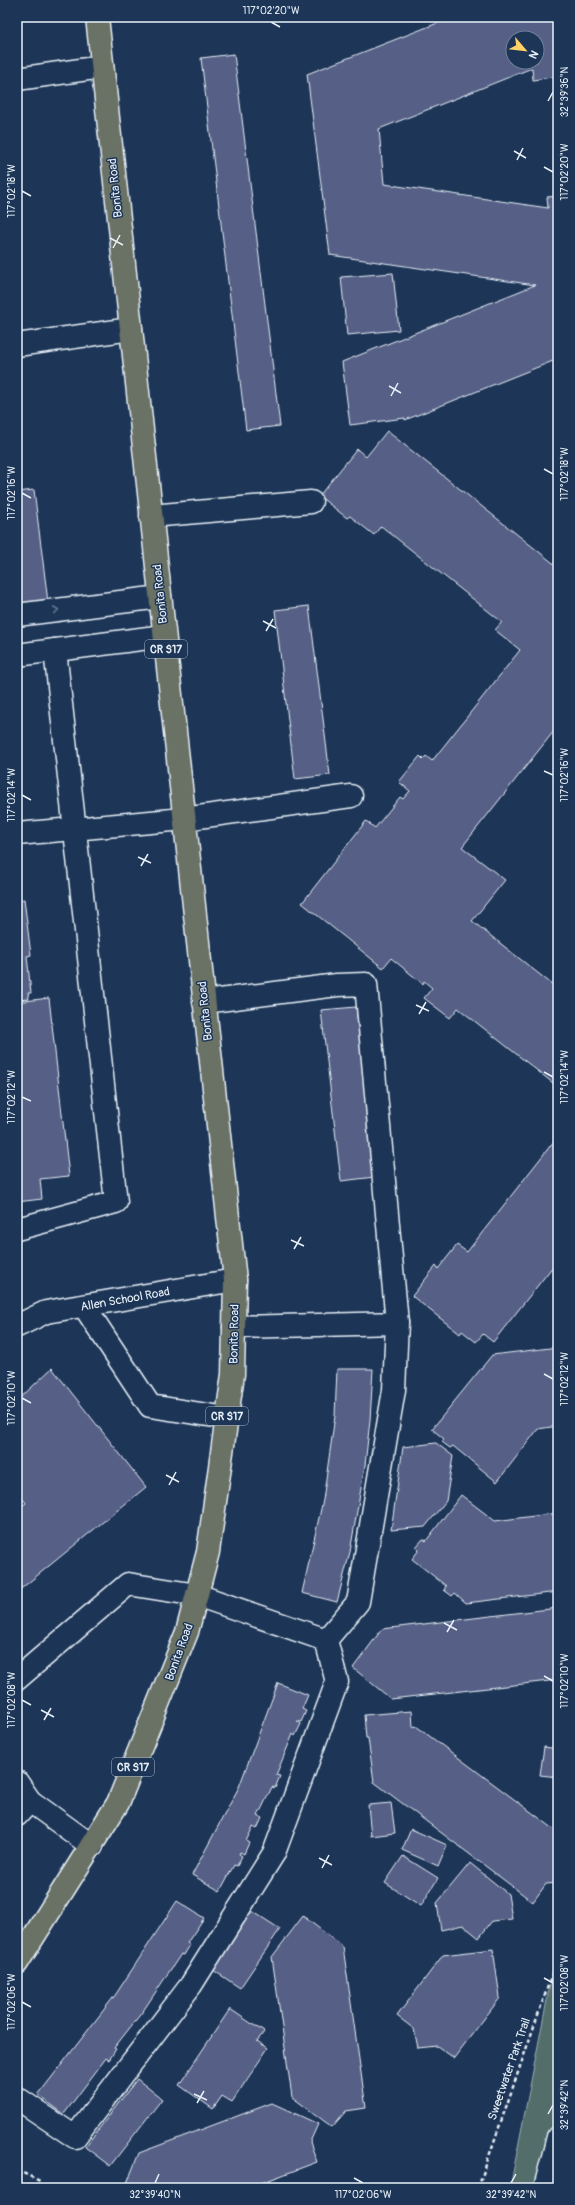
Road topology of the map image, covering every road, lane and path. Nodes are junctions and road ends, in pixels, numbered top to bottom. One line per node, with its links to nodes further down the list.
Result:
1 (97, 17): 2 (main road, Bonita Road / CR S17)
2 (102, 67): 3 (street); 4 (main road, Bonita Road / CR S17)
3 (17, 79)
4 (131, 329): 5 (street); 7 (main road, Bonita Road / CR S17)
5 (17, 345)
6 (311, 502): 7 (street)
7 (151, 516): 8 (main road, Bonita Road / CR S17)
8 (160, 597): 9 (street, one-way to 8); 10 (main road, Bonita Road / CR S17)
9 (17, 615)
10 (164, 636): 11 (street); 14 (main road, Bonita Road / CR S17)
11 (55, 650): 12 (street); 15 (street)
12 (17, 655)
13 (352, 796): 14 (street)
14 (184, 819): 15 (street); 17 (main road, Bonita Road / CR S17)
15 (76, 829): 16 (street); 18 (street)
16 (17, 834)
17 (204, 1002): 19 (main road, Bonita Road / CR S17); 21 (street)
18 (17, 1229)
19 (235, 1280): 20 (street, Allen School Road); 23 (main road, Bonita Road / CR S17)
20 (84, 1306): 22 (street, Allen School Road); 24 (street)
21 (397, 1323): 23 (street); 26 (street)
22 (17, 1326)
23 (234, 1327): 24 (main road, Bonita Road / CR S17)
24 (227, 1418): 25 (main road, Bonita Road / CR S17)
25 (197, 1595): 26 (street); 27 (street); 30 (main road, Bonita Road / CR S17)
26 (326, 1640): 33 (street)
27 (17, 1679)
28 (17, 1782): 29 (street)
29 (24, 1808): 30 (street)
30 (92, 1846): 32 (main road, Bonita Road / CR S17)
31 (558, 1956): 37 (path, Sweetwater Park Trail)
32 (17, 1963)
33 (17, 2098)
34 (558, 2137): 38 (street)
35 (17, 2170): 36 (path)
36 (42, 2182)
37 (478, 2188)
38 (545, 2188)

